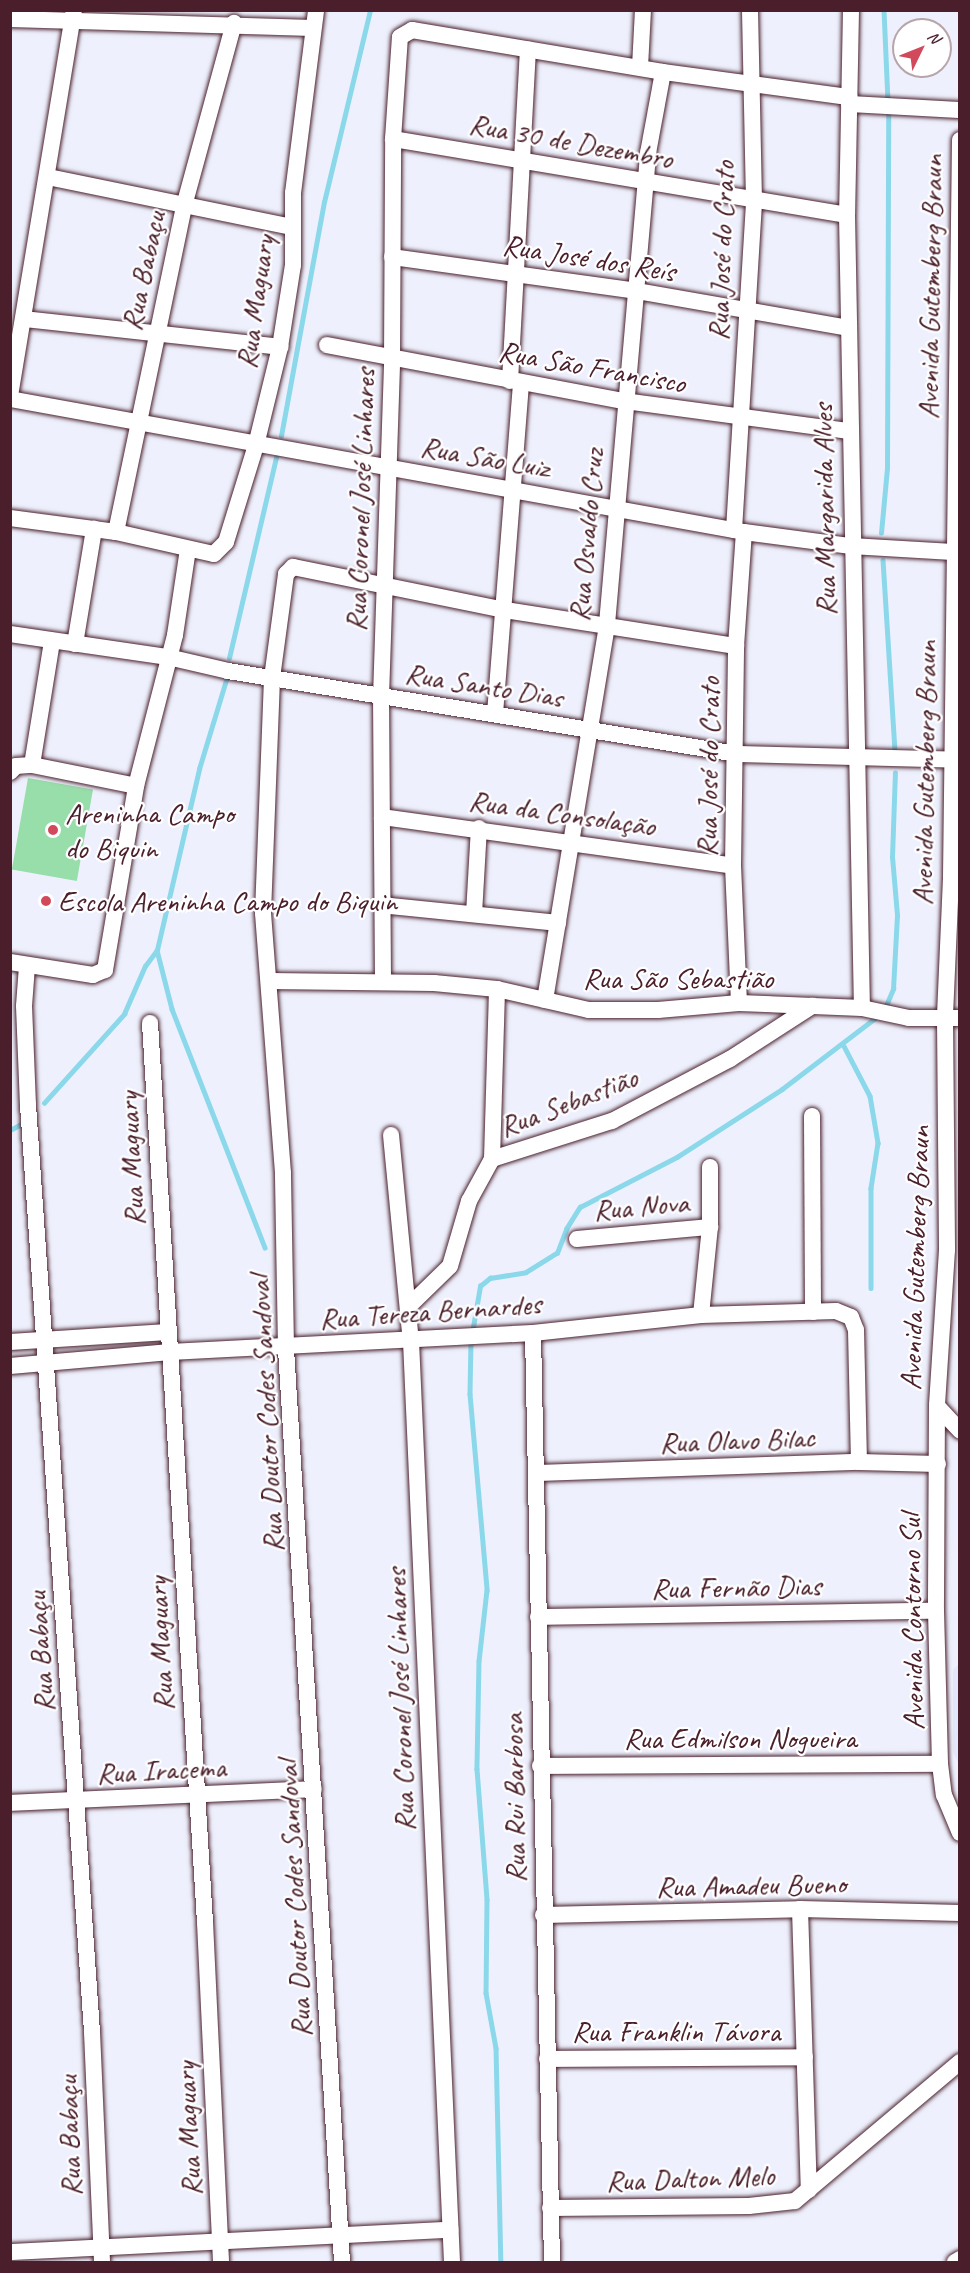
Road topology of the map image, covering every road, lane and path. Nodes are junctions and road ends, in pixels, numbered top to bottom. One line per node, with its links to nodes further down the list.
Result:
1 (316, 10): 8 (street, Rua Maguary)
2 (643, 10): 10 (street)
3 (750, 10): 12 (street, Rua José do Crato)
4 (850, 10): 13 (street, Rua Margarida Alves)
5 (73, 16): 6 (street); 7 (street); 18 (street)
6 (10, 19)
7 (234, 23): 8 (street); 21 (street, Rua Babaçu)
8 (312, 28): 23 (street, Rua Maguary)
9 (528, 49): 10 (street); 15 (street, Rua Coronel José Linhares); 17 (street)
10 (640, 67): 11 (street)
11 (663, 72): 12 (street); 19 (street, Rua Osvaldo Cruz)
12 (752, 86): 13 (street); 20 (street, Rua José do Crato)
13 (849, 101): 14 (street); 22 (street, Rua Margarida Alves)
14 (960, 110)
15 (393, 140): 17 (street, Rua 30 de Dezembro); 24 (street, Rua Coronel José Linhares)
16 (960, 140): 26 (street, Avenida Gutemberg Braun)
17 (519, 158): 19 (street, Rua 30 de Dezembro); 25 (street)
18 (48, 177): 21 (street); 29 (street)
19 (646, 180): 20 (street, Rua 30 de Dezembro); 27 (street, Rua Osvaldo Cruz)
20 (754, 201): 22 (street, Rua 30 de Dezembro); 28 (street, Rua José do Crato)
21 (184, 206): 23 (street); 31 (street, Rua Babaçu)
22 (847, 215): 30 (street, Rua Margarida Alves)
23 (292, 227): 33 (street, Rua Maguary)
24 (392, 257): 25 (street, Rua José dos Reís); 34 (street, Rua Coronel José Linhares)
25 (517, 274): 27 (street, Rua José dos Reís); 36 (street)
26 (958, 279): 35 (street, Avenida Gutemberg Braun)
27 (637, 291): 28 (street, Rua José dos Reís); 38 (street, Rua Osvaldo Cruz)
28 (746, 310): 30 (street, Rua José dos Reís); 39 (street, Rua José do Crato)
29 (24, 319): 31 (street); 37 (street)
30 (849, 327): 41 (street, Rua Margarida Alves)
31 (158, 336): 33 (street); 40 (street, Rua Babaçu)
32 (327, 345): 34 (street, Rua São Francisco)
33 (280, 347): 42 (street, Rua Maguary)
34 (392, 360): 36 (street, Rua São Francisco); 43 (street, Rua Coronel José Linhares)
35 (957, 365): 44 (street, Avenida Gutemberg Braun)
36 (515, 382): 38 (street, Rua São Francisco); 45 (street)
37 (10, 398): 40 (street, Rua São Luiz)
38 (624, 401): 39 (street, Rua São Francisco); 46 (street, Rua Osvaldo Cruz)
39 (741, 419): 41 (street, Rua São Francisco); 50 (street, Rua José do Crato)
40 (140, 424): 42 (street, Rua São Luiz); 51 (street, Rua Babaçu)
41 (849, 431): 52 (street, Rua Margarida Alves)
42 (256, 445): 43 (street, Rua São Luiz); 53 (street, Rua Maguary)
43 (389, 468): 45 (street, Rua São Luiz); 55 (street, Rua Coronel José Linhares)
44 (957, 477): 48 (street, Avenida Gutemberg Braun)
45 (512, 490): 46 (street, Rua São Luiz); 56 (street)
46 (618, 508): 50 (street, Rua São Luiz); 57 (street, Rua Osvaldo Cruz)
47 (10, 518): 49 (street)
48 (956, 522): 54 (street, Avenida Gutemberg Braun)
49 (94, 529): 51 (street); 61 (street)
50 (739, 531): 52 (street, Rua São Luiz); 62 (street, Rua José do Crato)
51 (116, 532): 53 (street)
52 (851, 546): 54 (street, Rua São Luiz); 69 (street, Rua Margarida Alves)
53 (188, 549): 63 (street)
54 (953, 552): 59 (street, Avenida Gutemberg Braun)
55 (384, 586): 56 (street); 64 (street, Rua Doutor Codes Sandoval); 65 (street, Rua Coronel José Linhares)
56 (505, 610): 57 (street); 66 (street)
57 (607, 624): 62 (street); 67 (street, Rua Osvaldo Cruz)
58 (10, 634): 60 (street, Rua Santo Dias)
59 (956, 638): 70 (street, Avenida Gutemberg Braun)
60 (52, 640): 61 (street, Rua Santo Dias); 71 (street)
61 (75, 644): 63 (street, Rua Santo Dias)
62 (736, 646): 68 (street, Rua José do Crato)
63 (168, 657): 64 (street, Rua Santo Dias); 73 (street)
64 (272, 678): 65 (street, Rua Santo Dias); 85 (street, Rua Doutor Codes Sandoval)
65 (381, 697): 66 (street, Rua Santo Dias); 74 (street, Rua Coronel José Linhares)
66 (495, 714): 67 (street, Rua Santo Dias)
67 (591, 729): 68 (street, Rua Santo Dias); 76 (street, Rua Osvaldo Cruz)
68 (737, 754): 69 (street, Rua Santo Dias); 77 (street, Rua José do Crato)
69 (858, 760): 70 (street, Rua Santo Dias); 90 (street, Rua Margarida Alves)
70 (956, 760): 78 (street, Avenida Gutemberg Braun)
71 (32, 765): 72 (street); 73 (street)
72 (10, 772)
73 (136, 786): 83 (street)
74 (382, 817): 75 (street, Rua da Consolação); 80 (street, Rua Coronel José Linhares)
75 (478, 828): 76 (street, Rua da Consolação); 81 (street)
76 (569, 842): 77 (street, Rua da Consolação); 82 (street, Rua Osvaldo Cruz)
77 (733, 866): 88 (street, Rua José do Crato)
78 (955, 878): 79 (street, Avenida Gutemberg Braun)
79 (955, 901): 91 (street, Avenida Gutemberg Braun)
80 (381, 905): 81 (street); 84 (street, Rua Coronel José Linhares)
81 (474, 914): 82 (street)
82 (558, 923): 87 (street, Rua Osvaldo Cruz)
83 (19, 964): 106 (street, Rua Babaçu)
84 (383, 980): 85 (street, Rua São Sebastião); 86 (street, Rua São Sebastião)
85 (268, 981): 109 (street, Rua Doutor Codes Sandoval)
86 (497, 989): 87 (street, Rua São Sebastião); 96 (street)
87 (545, 1000): 88 (street, Rua São Sebastião)
88 (739, 1003): 89 (street, Rua São Sebastião)
89 (812, 1006): 90 (street, Rua São Sebastião); 96 (street, Rua Sebastião)
90 (862, 1008): 91 (street, Rua São Sebastião)
91 (952, 1018): 95 (street, Avenida Gutemberg Braun)
92 (150, 1023): 104 (street, Rua Maguary)
93 (812, 1116): 102 (street)
94 (391, 1135): 101 (street, Rua Coronel José Linhares)
95 (953, 1136): 100 (street, Avenida Gutemberg Braun)
96 (492, 1159): 101 (street, Rua Sebastião)
97 (710, 1167): 98 (street)
98 (710, 1227): 99 (street, Rua Nova); 103 (street)
99 (577, 1239)
100 (953, 1250): 113 (street, Avenida Gutemberg Braun)
101 (409, 1306): 107 (street, Rua Coronel José Linhares)
102 (813, 1312): 103 (street, Rua Tereza Bernardes); 115 (street, Rua Tereza Bernardes)
103 (701, 1315): 105 (street, Rua Tereza Bernardes)
104 (168, 1332): 106 (street); 110 (street, Rua Maguary)
105 (533, 1333): 107 (street, Rua Tereza Bernardes); 117 (street, Rua Rui Barbosa)
106 (47, 1340): 108 (street); 111 (street, Rua Babaçu)
107 (411, 1341): 109 (street, Rua Tereza Bernardes); 135 (street, Rua Coronel José Linhares)
108 (10, 1342)
109 (286, 1347): 110 (street, Rua Tereza Bernardes); 122 (street, Rua Doutor Codes Sandoval)
110 (170, 1352): 111 (street, Rua Tereza Bernardes); 123 (street, Rua Maguary)
111 (48, 1364): 112 (street, Rua Tereza Bernardes); 124 (street, Rua Babaçu)
112 (10, 1366)
113 (937, 1406): 114 (street); 116 (street, Avenida Contorno Sul)
114 (960, 1431)
115 (859, 1462): 116 (street, Rua Olavo Bilac); 117 (street, Rua Olavo Bilac)
116 (938, 1464): 118 (street, Avenida Contorno Sul)
117 (537, 1473): 119 (street, Rua Rui Barbosa)
118 (936, 1611): 119 (street, Rua Fernão Dias); 120 (street, Avenida Contorno Sul)
119 (538, 1617): 121 (street, Rua Rui Barbosa)
120 (940, 1764): 121 (street, Rua Edmilson Nogueira); 126 (street, Avenida Contorno Sul)
121 (540, 1766): 129 (street, Rua Rui Barbosa)
122 (314, 1789): 123 (street, Rua Iracema); 136 (street, Rua Doutor Codes Sandoval)
123 (196, 1795): 124 (street, Rua Iracema); 137 (street, Rua Maguary)
124 (77, 1801): 125 (street, Rua Iracema); 139 (street, Rua Babaçu)
125 (10, 1803)
126 (960, 1833)
127 (800, 1909): 128 (street, Rua Amadeu Bueno); 129 (street, Rua Amadeu Bueno); 130 (street)
128 (960, 1913)
129 (543, 1915): 131 (street, Rua Rui Barbosa)
130 (805, 2057): 131 (street, Rua Franklin Távora); 133 (street)
131 (547, 2059): 134 (street, Rua Rui Barbosa)
132 (960, 2062): 133 (street, Rua Dalton Melo)
133 (809, 2190): 134 (street, Rua Dalton Melo)
134 (550, 2208): 144 (street, Rua Rui Barbosa)
135 (450, 2230): 136 (street); 143 (street, Rua Coronel José Linhares)
136 (340, 2237): 137 (street); 142 (street, Rua Doutor Codes Sandoval)
137 (220, 2243): 139 (street); 141 (street, Rua Maguary)
138 (10, 2252): 139 (street)
139 (101, 2255)
140 (960, 2259): 145 (street)
141 (221, 2262)
142 (342, 2262)
143 (452, 2262)
144 (552, 2262)
145 (955, 2262)

